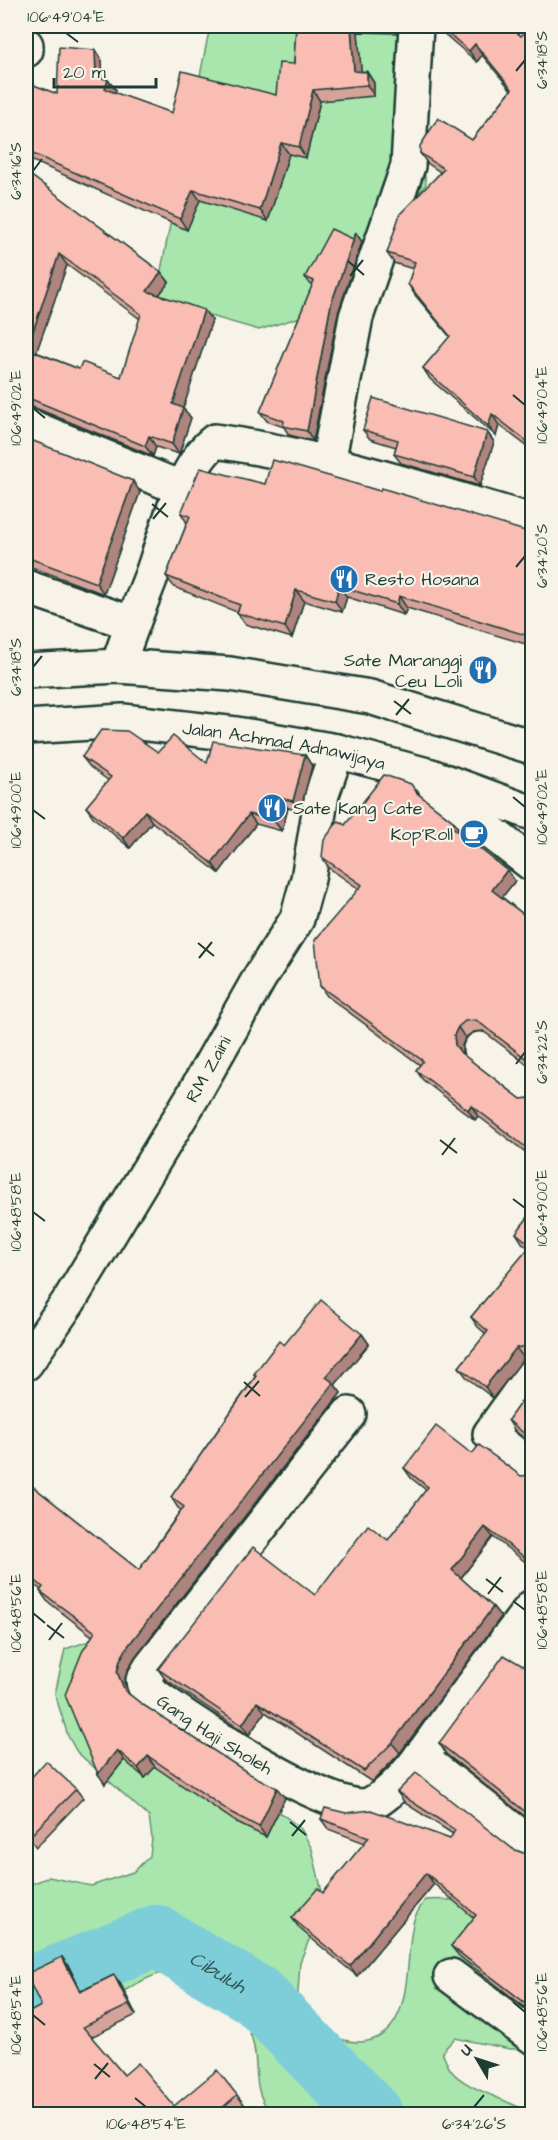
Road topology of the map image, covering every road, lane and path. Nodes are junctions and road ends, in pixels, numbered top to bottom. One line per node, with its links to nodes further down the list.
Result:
1 (416, 26): 5 (street)
2 (26, 45): 3 (street)
3 (26, 50)
4 (26, 425): 6 (street)
5 (328, 463): 6 (street); 7 (street)
6 (183, 489): 9 (street)
7 (532, 521)
8 (26, 587): 9 (street)
9 (131, 624): 10 (street)
10 (118, 666): 11 (street); 13 (street)
11 (26, 671)
12 (26, 727): 14 (street, Jalan Achmad Adnawijaya)
13 (532, 747)
14 (337, 751): 15 (street, Jalan Achmad Adnawijaya); 20 (street, RM Zaini)
15 (431, 776): 16 (street, Jalan Achmad Adnawijaya); 17 (street)
16 (532, 813)
17 (532, 864)
18 (480, 1050): 19 (street)
19 (532, 1091)
20 (26, 1363)
21 (532, 1376): 23 (street)
22 (349, 1414): 27 (street, Gang Haji Sholeh)
23 (532, 1468)
24 (532, 1607): 25 (street, Gang Haji Sholeh)
25 (507, 1639): 26 (street); 27 (street, Gang Haji Sholeh)
26 (532, 1658)
27 (420, 1757): 28 (street)
28 (532, 1845)
29 (451, 1976): 30 (street)
30 (532, 2036)

